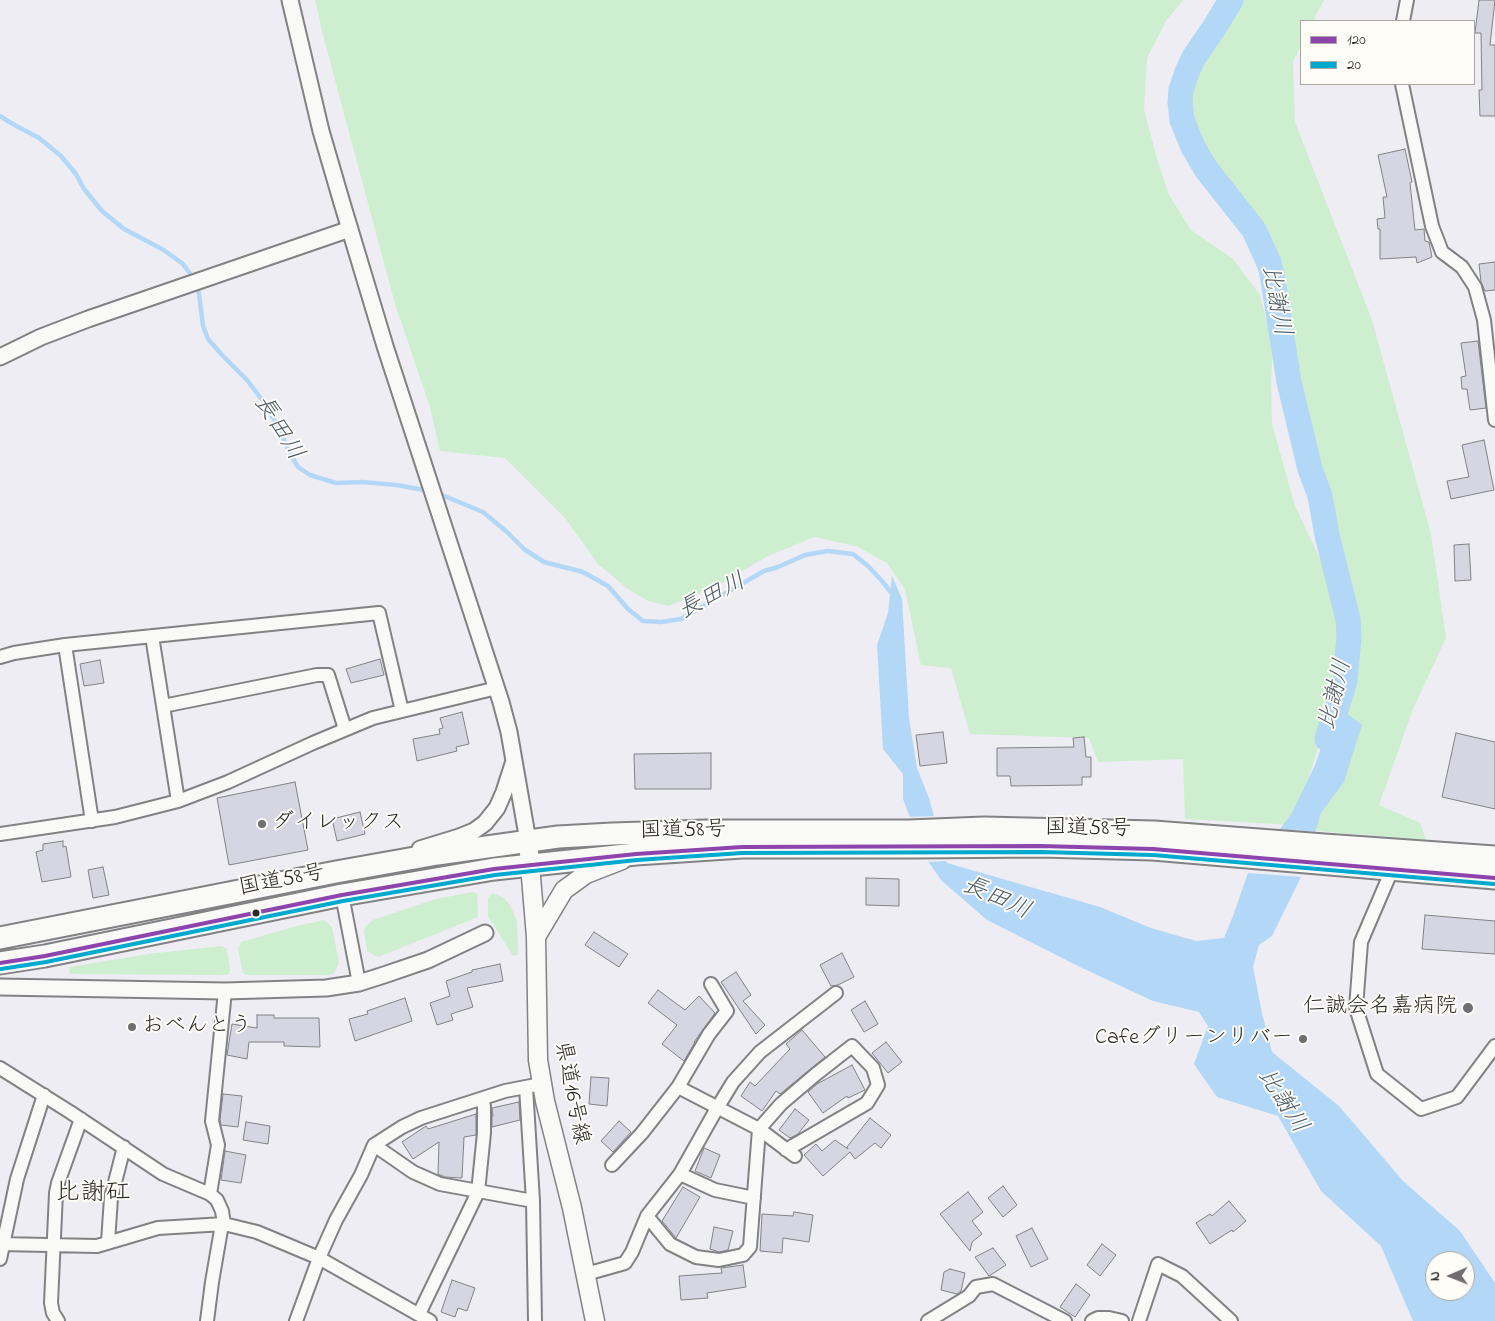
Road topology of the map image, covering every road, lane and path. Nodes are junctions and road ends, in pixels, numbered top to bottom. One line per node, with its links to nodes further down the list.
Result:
1 (290, 0): 5 (street)
2 (1407, 0): 3 (street)
3 (1403, 20)
4 (1402, 85): 7 (street)
5 (350, 229): 6 (street); 11 (street)
6 (0, 357)
7 (1495, 420)
8 (152, 636): 9 (street); 12 (street); 13 (street)
9 (65, 645): 10 (street); 17 (street)
10 (0, 657)
11 (497, 688): 13 (street); 15 (street)
12 (163, 706): 14 (street); 16 (street)
13 (402, 711): 14 (street)
14 (345, 729): 16 (street)
15 (514, 760): 20 (street); 24 (street)
16 (178, 801): 17 (street)
17 (92, 821): 18 (street)
18 (0, 834)
19 (912, 839): 20 (highway, 国道58号); 21 (highway, 国道58号); 23 (highway, 国道58号)
20 (528, 841): 24 (highway, 国道58号); 25 (main road, 県道16号線)
21 (636, 854): 25 (highway, 国道58号); 30 (main road)
22 (1495, 857): 23 (highway, 国道58号)
23 (1396, 860): 26 (highway, 国道58号); 37 (street)
24 (392, 862): 29 (highway, 国道58号)
25 (531, 864): 27 (highway, 国道58号); 30 (main road, 県道16号線)
26 (1495, 878)
27 (342, 896): 31 (highway, 国道58号); 32 (street)
28 (485, 933): 32 (street)
29 (0, 936)
30 (536, 937): 39 (main road, 県道16号線)
31 (0, 963)
32 (358, 983): 35 (street)
33 (711, 984): 40 (street)
34 (0, 987): 35 (street)
35 (225, 991): 51 (street)
36 (836, 993): 43 (street)
37 (1495, 1046)
38 (0, 1068): 41 (street)
39 (533, 1085): 42 (street); 53 (street); 61 (main road, 県道16号線)
40 (678, 1087): 43 (street); 48 (street)
41 (44, 1095): 44 (street); 57 (street)
42 (483, 1098): 46 (street); 50 (street)
43 (718, 1106): 45 (street); 49 (street)
44 (81, 1119): 47 (street); 58 (street)
45 (759, 1129): 45 (street); 52 (street)
46 (374, 1145): 50 (street); 59 (street)
47 (124, 1147): 51 (street); 56 (street)
48 (612, 1165)
49 (680, 1174): 52 (street); 54 (street)
50 (478, 1192): 53 (street); 62 (street)
51 (210, 1194): 55 (street)
52 (754, 1198): 54 (street)
53 (533, 1201): 66 (street)
54 (647, 1216): 61 (street)
55 (223, 1224): 56 (street); 59 (street); 64 (street)
56 (108, 1242): 58 (street)
57 (1, 1245): 58 (street); 60 (street)
58 (55, 1246): 63 (street)
59 (319, 1258): 62 (street); 65 (street)
60 (0, 1259)
61 (586, 1274): 67 (main road, 県道16号線)
62 (425, 1318)
63 (58, 1321)
64 (207, 1321)
65 (296, 1321)
66 (535, 1321)
67 (595, 1321)
68 (928, 1321): 69 (street)
69 (1065, 1321)
70 (1092, 1321): 71 (street)
71 (1122, 1321)
72 (1139, 1321): 73 (street)
73 (1231, 1321)

